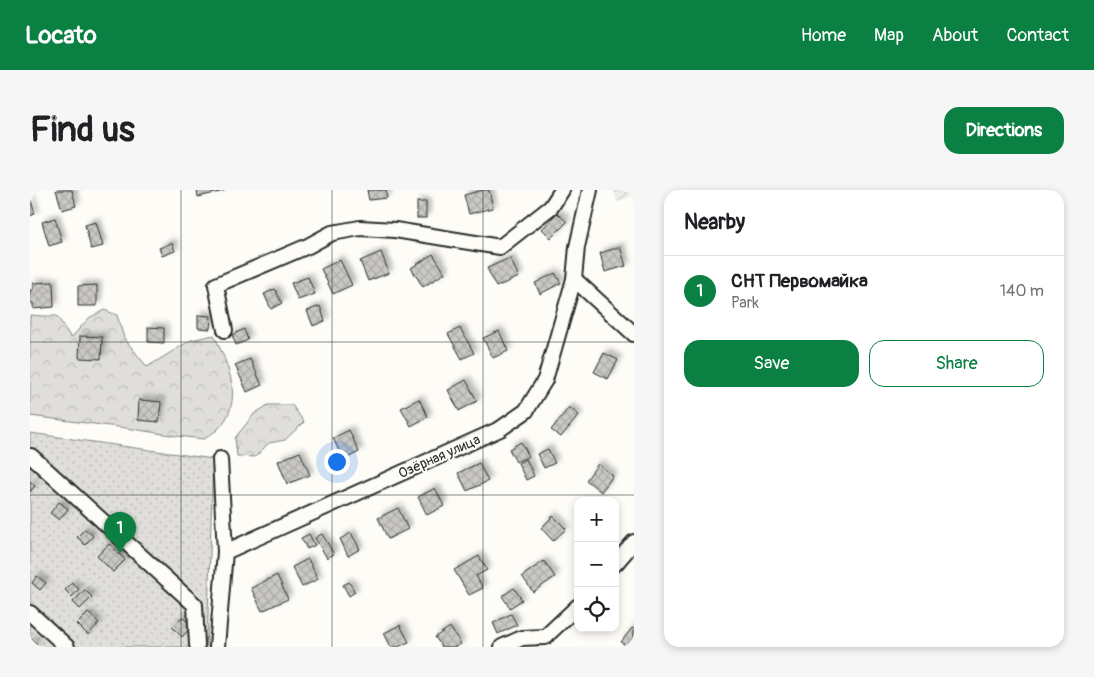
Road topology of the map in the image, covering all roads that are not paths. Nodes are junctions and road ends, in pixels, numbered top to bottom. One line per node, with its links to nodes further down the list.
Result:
1 (562, 190): 4 (street)
2 (590, 190): 3 (street, Озёрная улица)
3 (574, 279): 5 (street); 9 (street, Озёрная улица)
4 (224, 330)
5 (634, 334)
6 (30, 458): 14 (street)
7 (220, 459): 9 (street)
8 (634, 542): 10 (street)
9 (225, 552): 16 (street)
10 (619, 559)
11 (574, 611): 13 (street)
12 (30, 614): 15 (street)
13 (547, 642): 17 (street)
14 (197, 645)
15 (67, 647)
16 (216, 647)
17 (502, 647)

